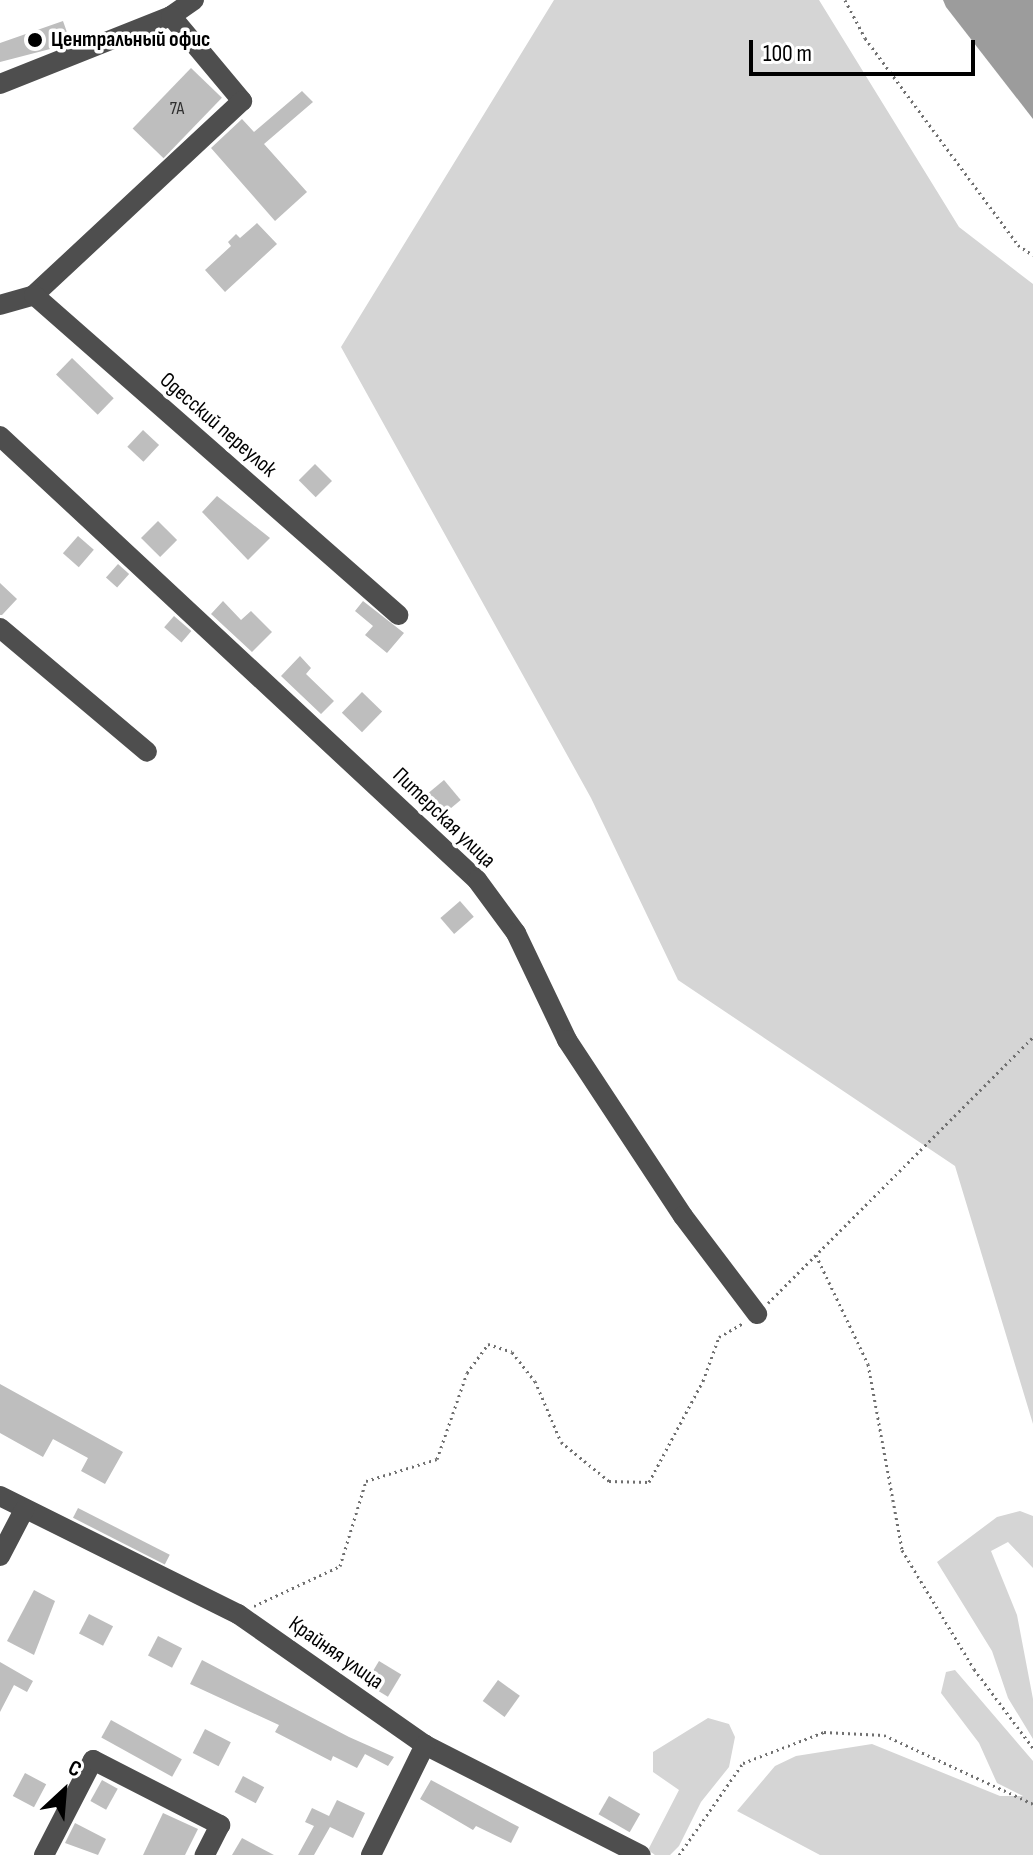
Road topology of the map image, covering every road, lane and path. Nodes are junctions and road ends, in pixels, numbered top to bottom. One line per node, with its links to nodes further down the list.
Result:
1 (194, 0): 3 (street)
2 (845, 0): 5 (path)
3 (171, 16): 4 (street); 6 (street)
4 (0, 84)
5 (1033, 255)
6 (34, 295): 7 (street); 9 (street, Одесский переулок)
7 (0, 305)
8 (0, 436): 14 (street, Питерская улица)
9 (398, 615)
10 (0, 628): 11 (street)
11 (147, 752)
12 (1033, 1037): 13 (path)
13 (816, 1254): 14 (path); 20 (path)
14 (757, 1314): 18 (path)
15 (0, 1496): 16 (street, Крайняя улица)
16 (24, 1510): 17 (street); 18 (street, Крайняя улица)
17 (0, 1556)
18 (238, 1614): 19 (street, Крайняя улица)
19 (425, 1745): 24 (street); 25 (street, Крайняя улица)
20 (1033, 1748)
21 (1033, 1804): 26 (path)
22 (44, 1855): 23 (street)
23 (205, 1855)
24 (371, 1855)
25 (641, 1855)
26 (679, 1855)

